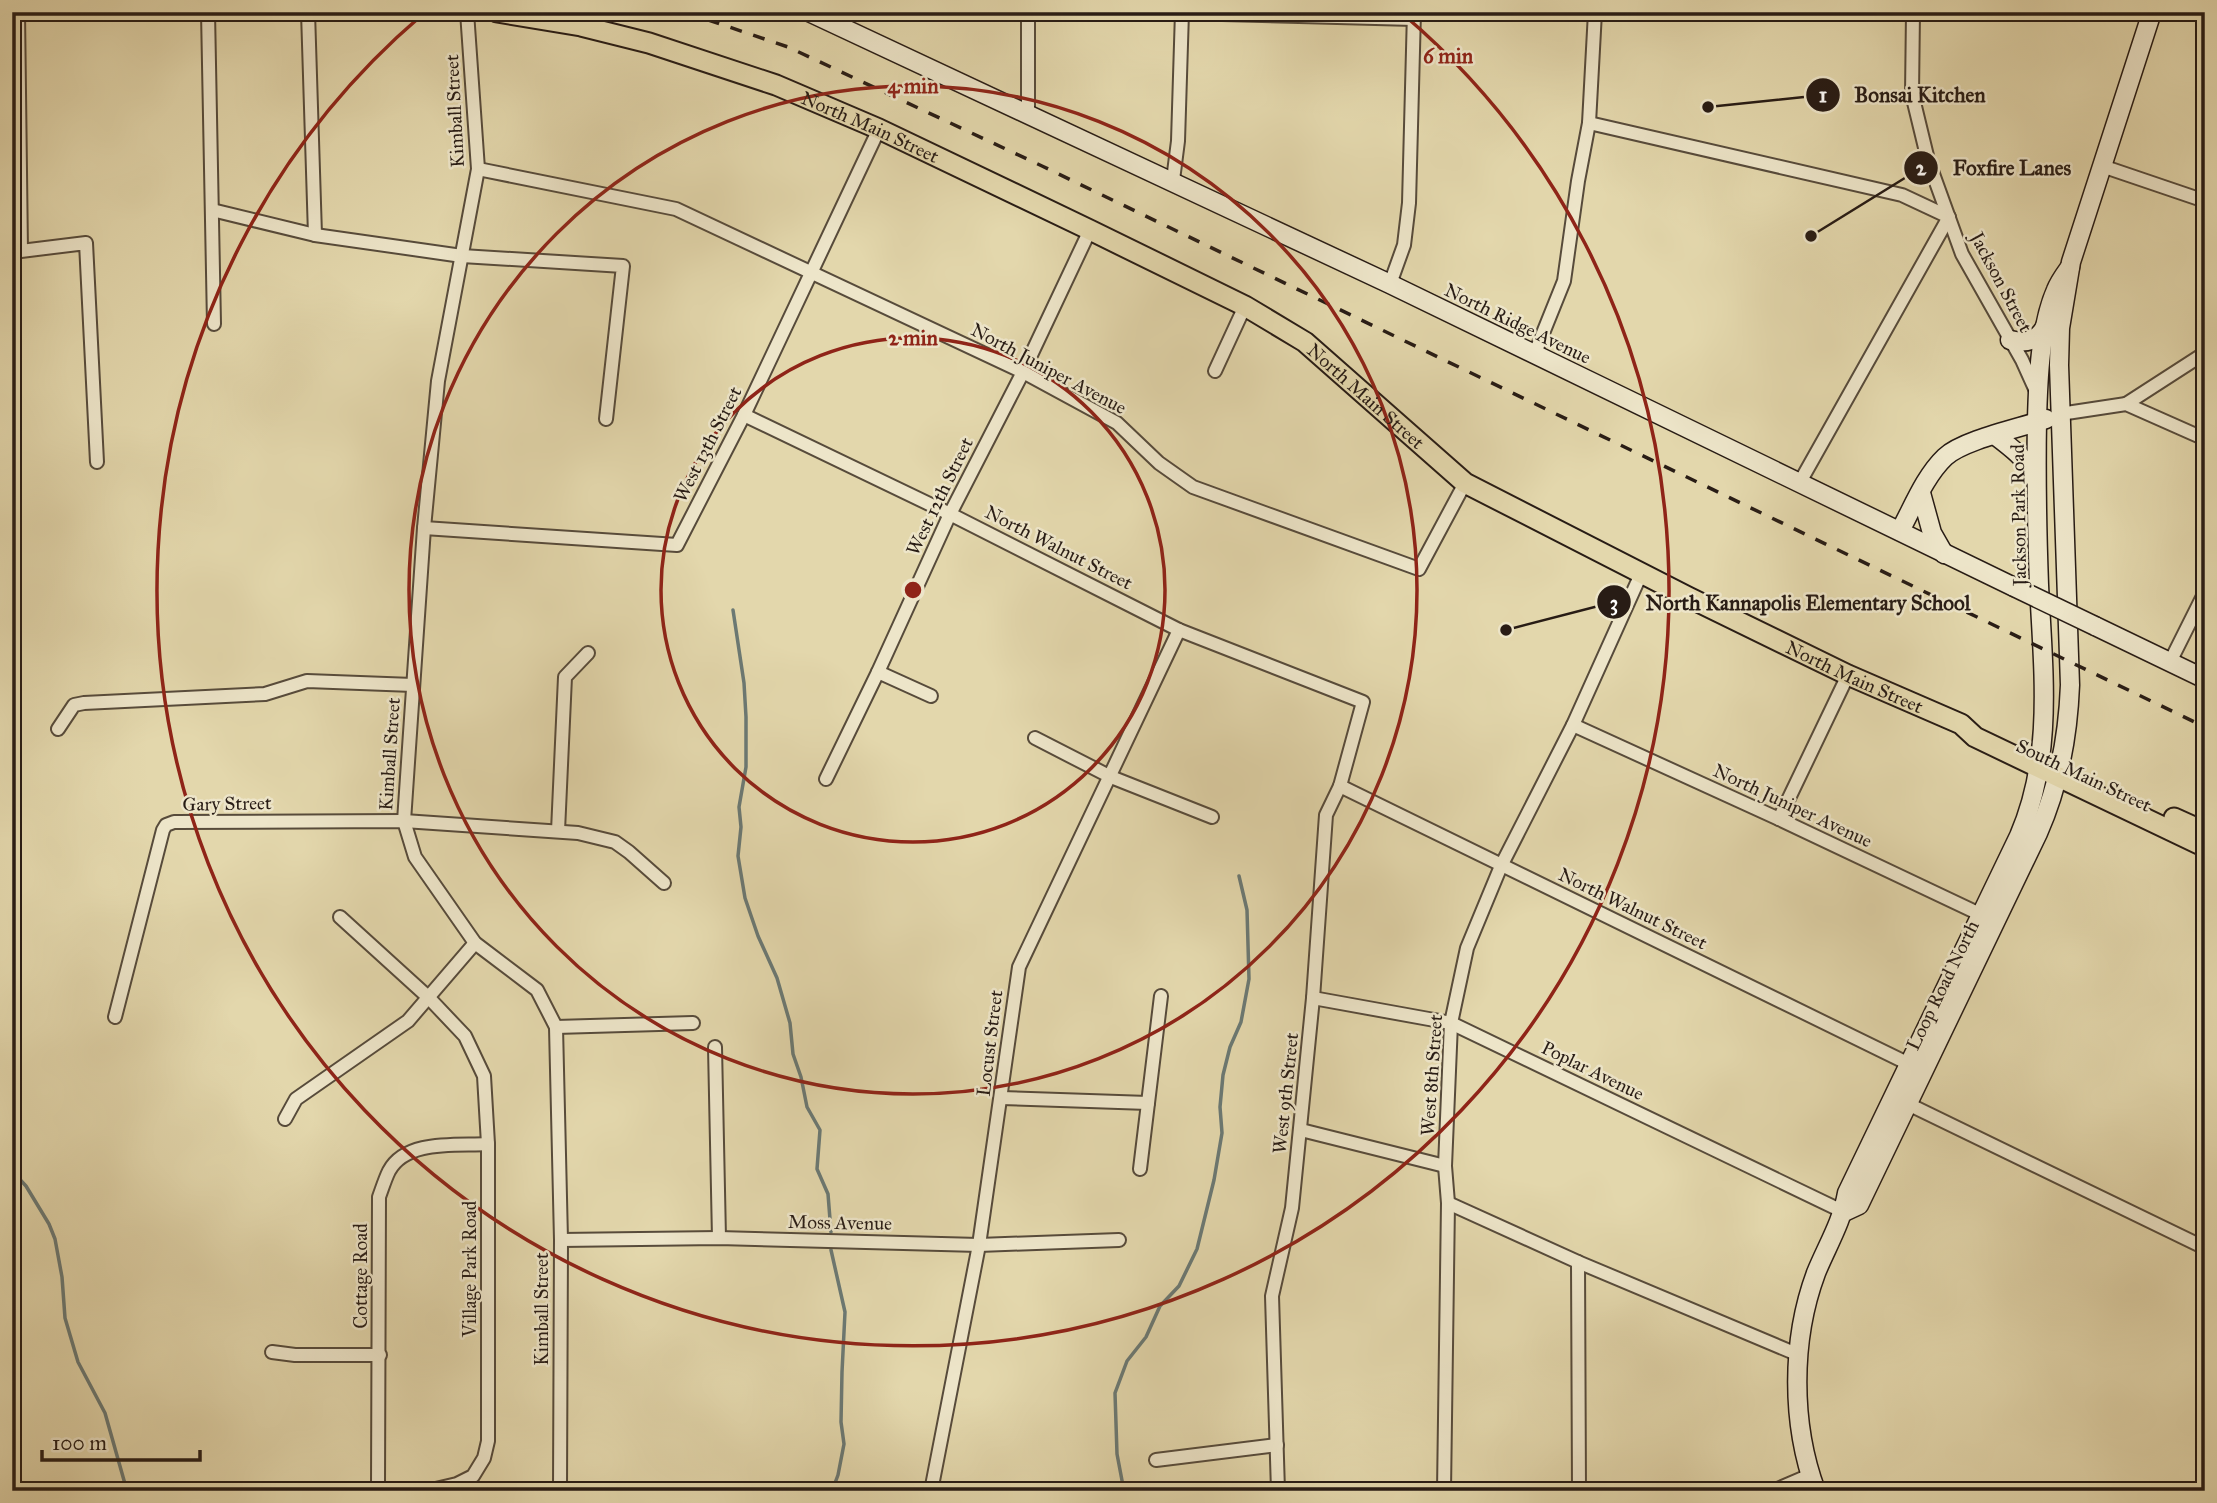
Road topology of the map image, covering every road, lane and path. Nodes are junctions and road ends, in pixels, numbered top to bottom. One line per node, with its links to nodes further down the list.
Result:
1 (18, 12): 44 (street)
2 (208, 12): 20 (street)
3 (308, 12): 23 (street)
4 (467, 12): 17 (street, Kimball Street)
5 (497, 12): 15 (main road, North Main Street)
6 (810, 12): 13 (main road, North Ridge Avenue)
7 (1028, 12): 13 (street)
8 (1595, 12): 14 (street)
9 (1913, 12): 21 (street, Jackson Street)
10 (2152, 12): 16 (main road, Jackson Park Road)
11 (1182, 13): 12 (street); 18 (street)
12 (1414, 16): 27 (street)
13 (1028, 115): 18 (main road, North Ridge Avenue)
14 (1589, 123): 21 (street); 33 (street)
15 (879, 130): 22 (main road, North Main Street); 26 (street, West 13th Street)
16 (2102, 166): 19 (street); 25 (main road, Jackson Park Road)
17 (478, 169): 24 (street, Kimball Street); 26 (street, North Juniper Avenue)
18 (1173, 180): 27 (main road, North Ridge Avenue)
19 (2205, 201)
20 (212, 210): 23 (street); 30 (street)
21 (1949, 217): 31 (street, Jackson Street); 45 (street)
22 (1090, 230): 28 (main road, North Main Street); 35 (street, West 12th Street)
23 (315, 235): 24 (street)
24 (462, 256): 40 (street); 50 (street, Kimball Street)
25 (2070, 267): 29 (main road, Jackson Park Road); 38 (main road, Jackson Park Road)
26 (812, 272): 35 (street, North Juniper Avenue); 39 (street, West 13th Street)
27 (1390, 284): 33 (main road, North Ridge Avenue)
28 (1245, 306): 34 (street); 46 (main road, North Main Street)
29 (2047, 322): 31 (main road); 36 (main road, Jackson Park Road)
30 (214, 324)
31 (2010, 340): 36 (street, Jackson Street)
32 (2205, 353): 37 (street)
33 (1535, 354): 45 (main road, North Ridge Avenue)
34 (1215, 370)
35 (1023, 372): 46 (street, North Juniper Avenue); 49 (street, West 12th Street)
36 (2038, 403): 41 (main road, Jackson Park Road)
37 (2126, 404): 38 (street); 43 (street)
38 (2060, 414): 41 (main road); 68 (main road, Jackson Park Road)
39 (744, 415): 49 (street, North Walnut Street); 50 (street, West 13th Street)
40 (606, 418)
41 (2037, 422): 42 (main road); 47 (main road, Jackson Park Road)
42 (1996, 436): 47 (main road); 48 (main road)
43 (2205, 439)
44 (97, 463)
45 (1800, 482): 51 (main road, North Ridge Avenue)
46 (1465, 484): 53 (main road, North Main Street)
47 (2037, 491): 68 (main road, Jackson Park Road)
48 (1922, 493): 51 (main road); 52 (main road)
49 (950, 514): 55 (street, North Walnut Street); 58 (street, West 12th Street)
50 (424, 528): 61 (street, Kimball Street)
51 (1900, 531): 52 (main road, North Ridge Avenue)
52 (1944, 554): 57 (main road, North Ridge Avenue, bridge)
53 (1641, 574): 59 (main road, North Main Street); 65 (street, West 8th Street)
54 (2205, 592): 57 (street)
55 (1180, 629): 63 (street, North Walnut Street); 69 (street, Locust Street)
56 (588, 653): 75 (street)
57 (2171, 662): 60 (main road, North Ridge Avenue)
58 (878, 672): 62 (street); 70 (street, West 12th Street)
59 (1848, 675): 64 (main road, North Main Street); 73 (street)
60 (2205, 679)
61 (413, 685): 66 (street); 74 (street, Kimball Street)
62 (931, 696)
63 (1363, 702): 71 (street, West 9th Street)
64 (1961, 724): 68 (main road, South Main Street)
65 (1573, 725): 73 (street, North Juniper Avenue); 78 (street, West 8th Street)
66 (58, 729)
67 (1035, 738): 69 (street)
68 (2050, 766): 76 (main road, South Main Street); 77 (main road); 81 (main road, Loop Road North)
69 (1111, 777): 72 (street); 92 (street, Locust Street)
70 (826, 779)
71 (1340, 786): 78 (street, North Walnut Street); 85 (street, West 9th Street)
72 (1212, 817)
73 (1779, 819): 81 (street, North Juniper Avenue)
74 (404, 821): 75 (street); 82 (street, Kimball Street); 86 (street, Gary Street)
75 (558, 831): 79 (street)
76 (2205, 832)
77 (2205, 847)
78 (1501, 866): 88 (street, West 8th Street); 91 (street, North Walnut Street)
79 (664, 883)
80 (340, 917): 84 (street, Village Park Road)
81 (1988, 918): 91 (main road, Loop Road North); 94 (main road, Loop Road North)
82 (475, 943): 84 (street); 89 (street, Kimball Street)
83 (1161, 996): 93 (street)
84 (428, 997): 95 (street); 97 (street, Village Park Road)
85 (1314, 998): 88 (street, Poplar Avenue); 96 (street, West 9th Street)
86 (115, 1017)
87 (692, 1023): 89 (street)
88 (1451, 1023): 98 (street, West 8th Street); 101 (street, Poplar Avenue)
89 (556, 1027): 103 (street, Kimball Street)
90 (715, 1047): 102 (street)
91 (1909, 1064): 101 (main road, Loop Road North)
92 (1001, 1098): 93 (street); 105 (street, Locust Street)
93 (1148, 1104): 99 (street)
94 (1908, 1104): 101 (main road, Loop Road North); 106 (street)
95 (285, 1119)
96 (1301, 1130): 98 (street); 111 (street, West 9th Street)
97 (488, 1144): 109 (street, Cottage Road); 115 (street, Village Park Road)
98 (1445, 1166): 100 (street, West 8th Street)
99 (1140, 1169)
100 (1448, 1203): 107 (street); 119 (street, West 8th Street)
101 (1844, 1212): 110 (main road, Loop Road North)
102 (719, 1238): 103 (street, Moss Avenue); 105 (street, Moss Avenue)
103 (561, 1240): 116 (street, Kimball Street)
104 (1119, 1240): 105 (street, Moss Avenue)
105 (979, 1245): 117 (street, Locust Street)
106 (2199, 1245)
107 (1578, 1262): 110 (street); 120 (street)
108 (272, 1352): 109 (street)
109 (380, 1355): 115 (street, Cottage Road)
110 (1799, 1355): 113 (main road, Loop Road North)
111 (1277, 1444): 112 (street); 118 (street, West 9th Street)
112 (1156, 1460)
113 (1813, 1483): 121 (street)
114 (275, 1489): 115 (street, Village Park Road)
115 (379, 1489)
116 (560, 1491)
117 (931, 1491)
118 (1278, 1491)
119 (1444, 1491)
120 (1579, 1491)
121 (1773, 1491)

